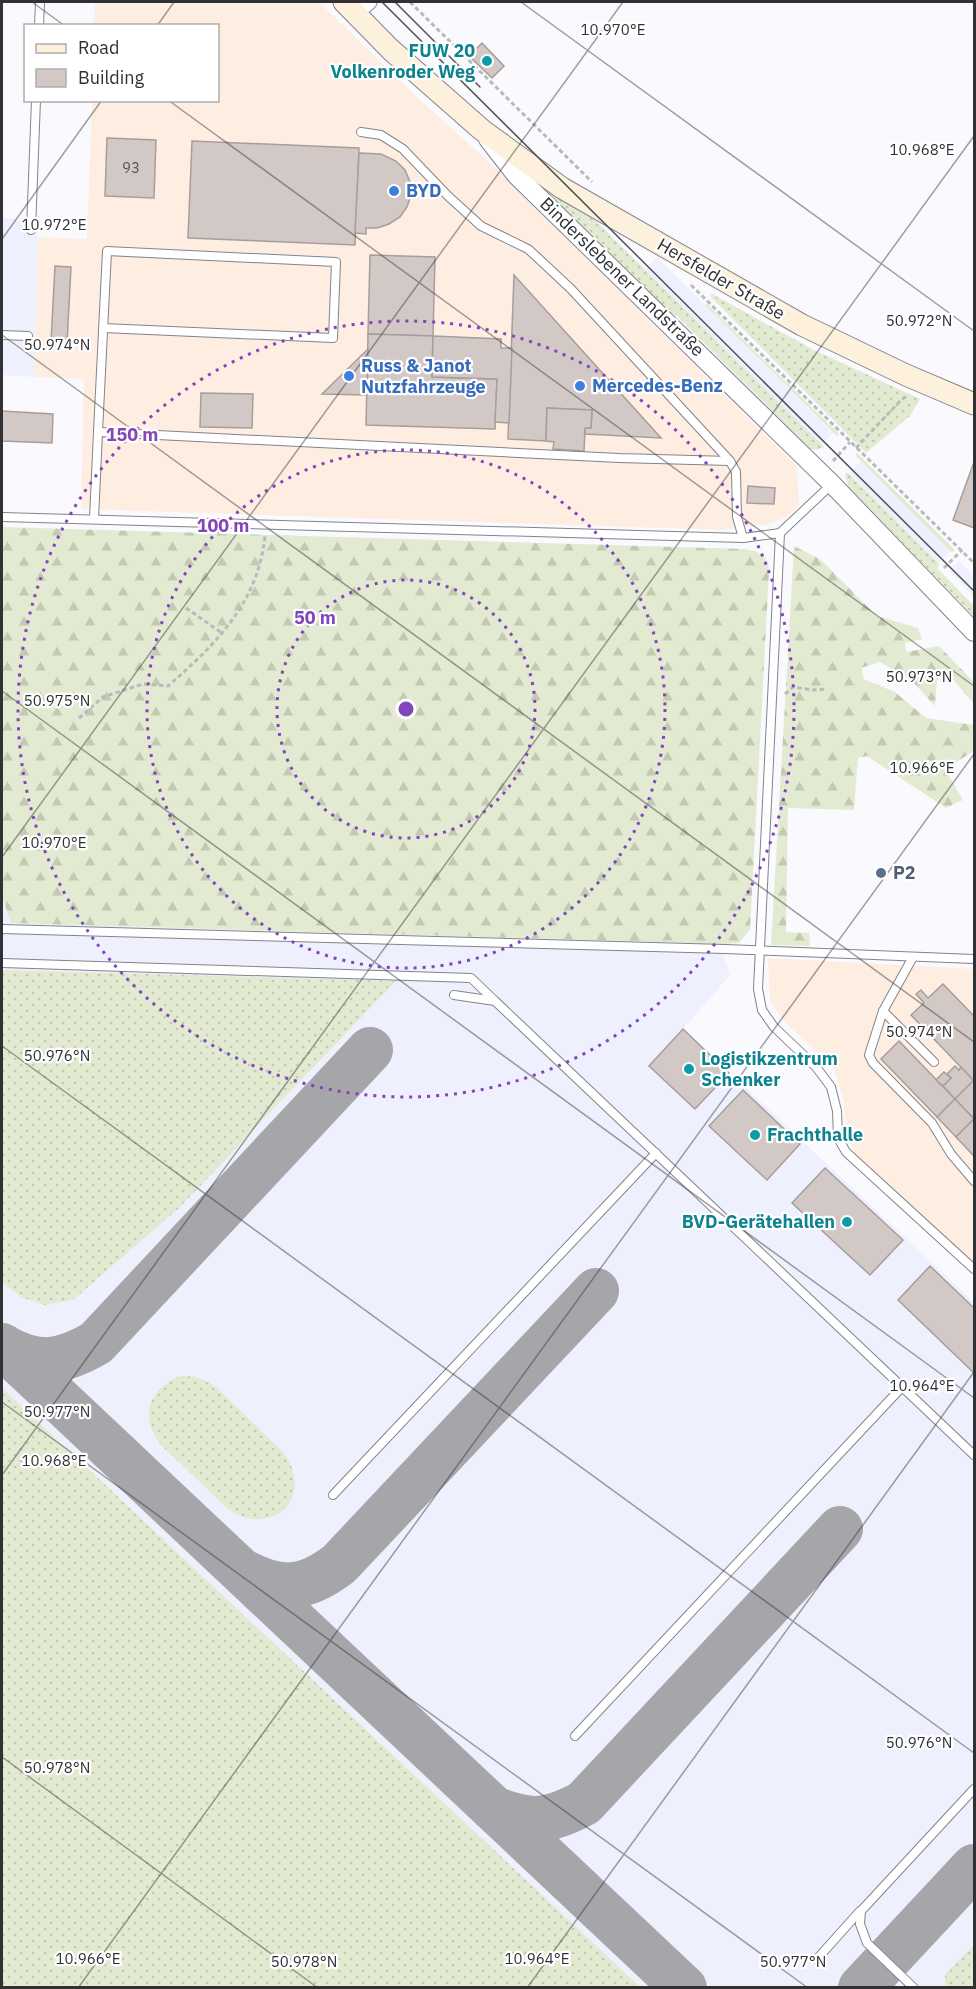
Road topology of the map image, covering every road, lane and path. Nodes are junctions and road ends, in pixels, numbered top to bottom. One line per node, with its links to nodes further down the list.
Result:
1 (40, 2): 4 (lane)
2 (410, 2): 8 (path)
3 (356, 5): 6 (main road, Binderslebener Landstraße)
4 (39, 24)
5 (36, 102): 9 (lane)
6 (482, 130): 15 (main road, Hersfelder Straße); 20 (street, Binderslebener Landstraße)
7 (361, 132): 19 (lane)
8 (598, 188)
9 (31, 230)
10 (686, 280): 17 (path)
11 (103, 328): 11 (lane); 16 (lane)
12 (2, 335): 13 (lane)
13 (28, 336)
14 (915, 391): 18 (path)
15 (975, 404)
16 (98, 432): 19 (lane); 22 (lane)
17 (850, 442): 18 (path); 20 (path)
18 (856, 448): 26 (path)
19 (730, 461): 25 (lane)
20 (831, 484): 23 (lane); 30 (street, Binderslebener Landstraße)
21 (2, 517): 22 (lane)
22 (94, 519): 25 (lane)
23 (780, 533): 25 (lane); 33 (lane)
24 (265, 534): 31 (path)
25 (743, 538)
26 (962, 550): 27 (path); 28 (path)
27 (975, 563)
28 (944, 568)
29 (186, 608): 31 (path)
30 (975, 632)
31 (222, 633): 34 (path)
32 (826, 690): 33 (path)
33 (772, 703): 36 (lane)
34 (79, 718)
35 (2, 929): 36 (lane)
36 (761, 951): 37 (lane); 46 (lane)
37 (913, 957): 38 (lane); 42 (lane)
38 (975, 959)
39 (2, 963): 41 (lane)
40 (454, 995): 41 (lane)
41 (495, 1001): 44 (lane)
42 (883, 1011): 43 (lane); 45 (lane)
43 (934, 1062)
44 (656, 1153): 47 (lane); 49 (lane)
45 (975, 1181)
46 (975, 1269)
47 (902, 1387): 48 (lane); 50 (lane)
48 (975, 1455)
49 (333, 1495)
50 (575, 1736)
51 (975, 1789): 52 (lane)
52 (861, 1911): 53 (lane); 54 (lane)
53 (817, 1959)
54 (914, 1988)

